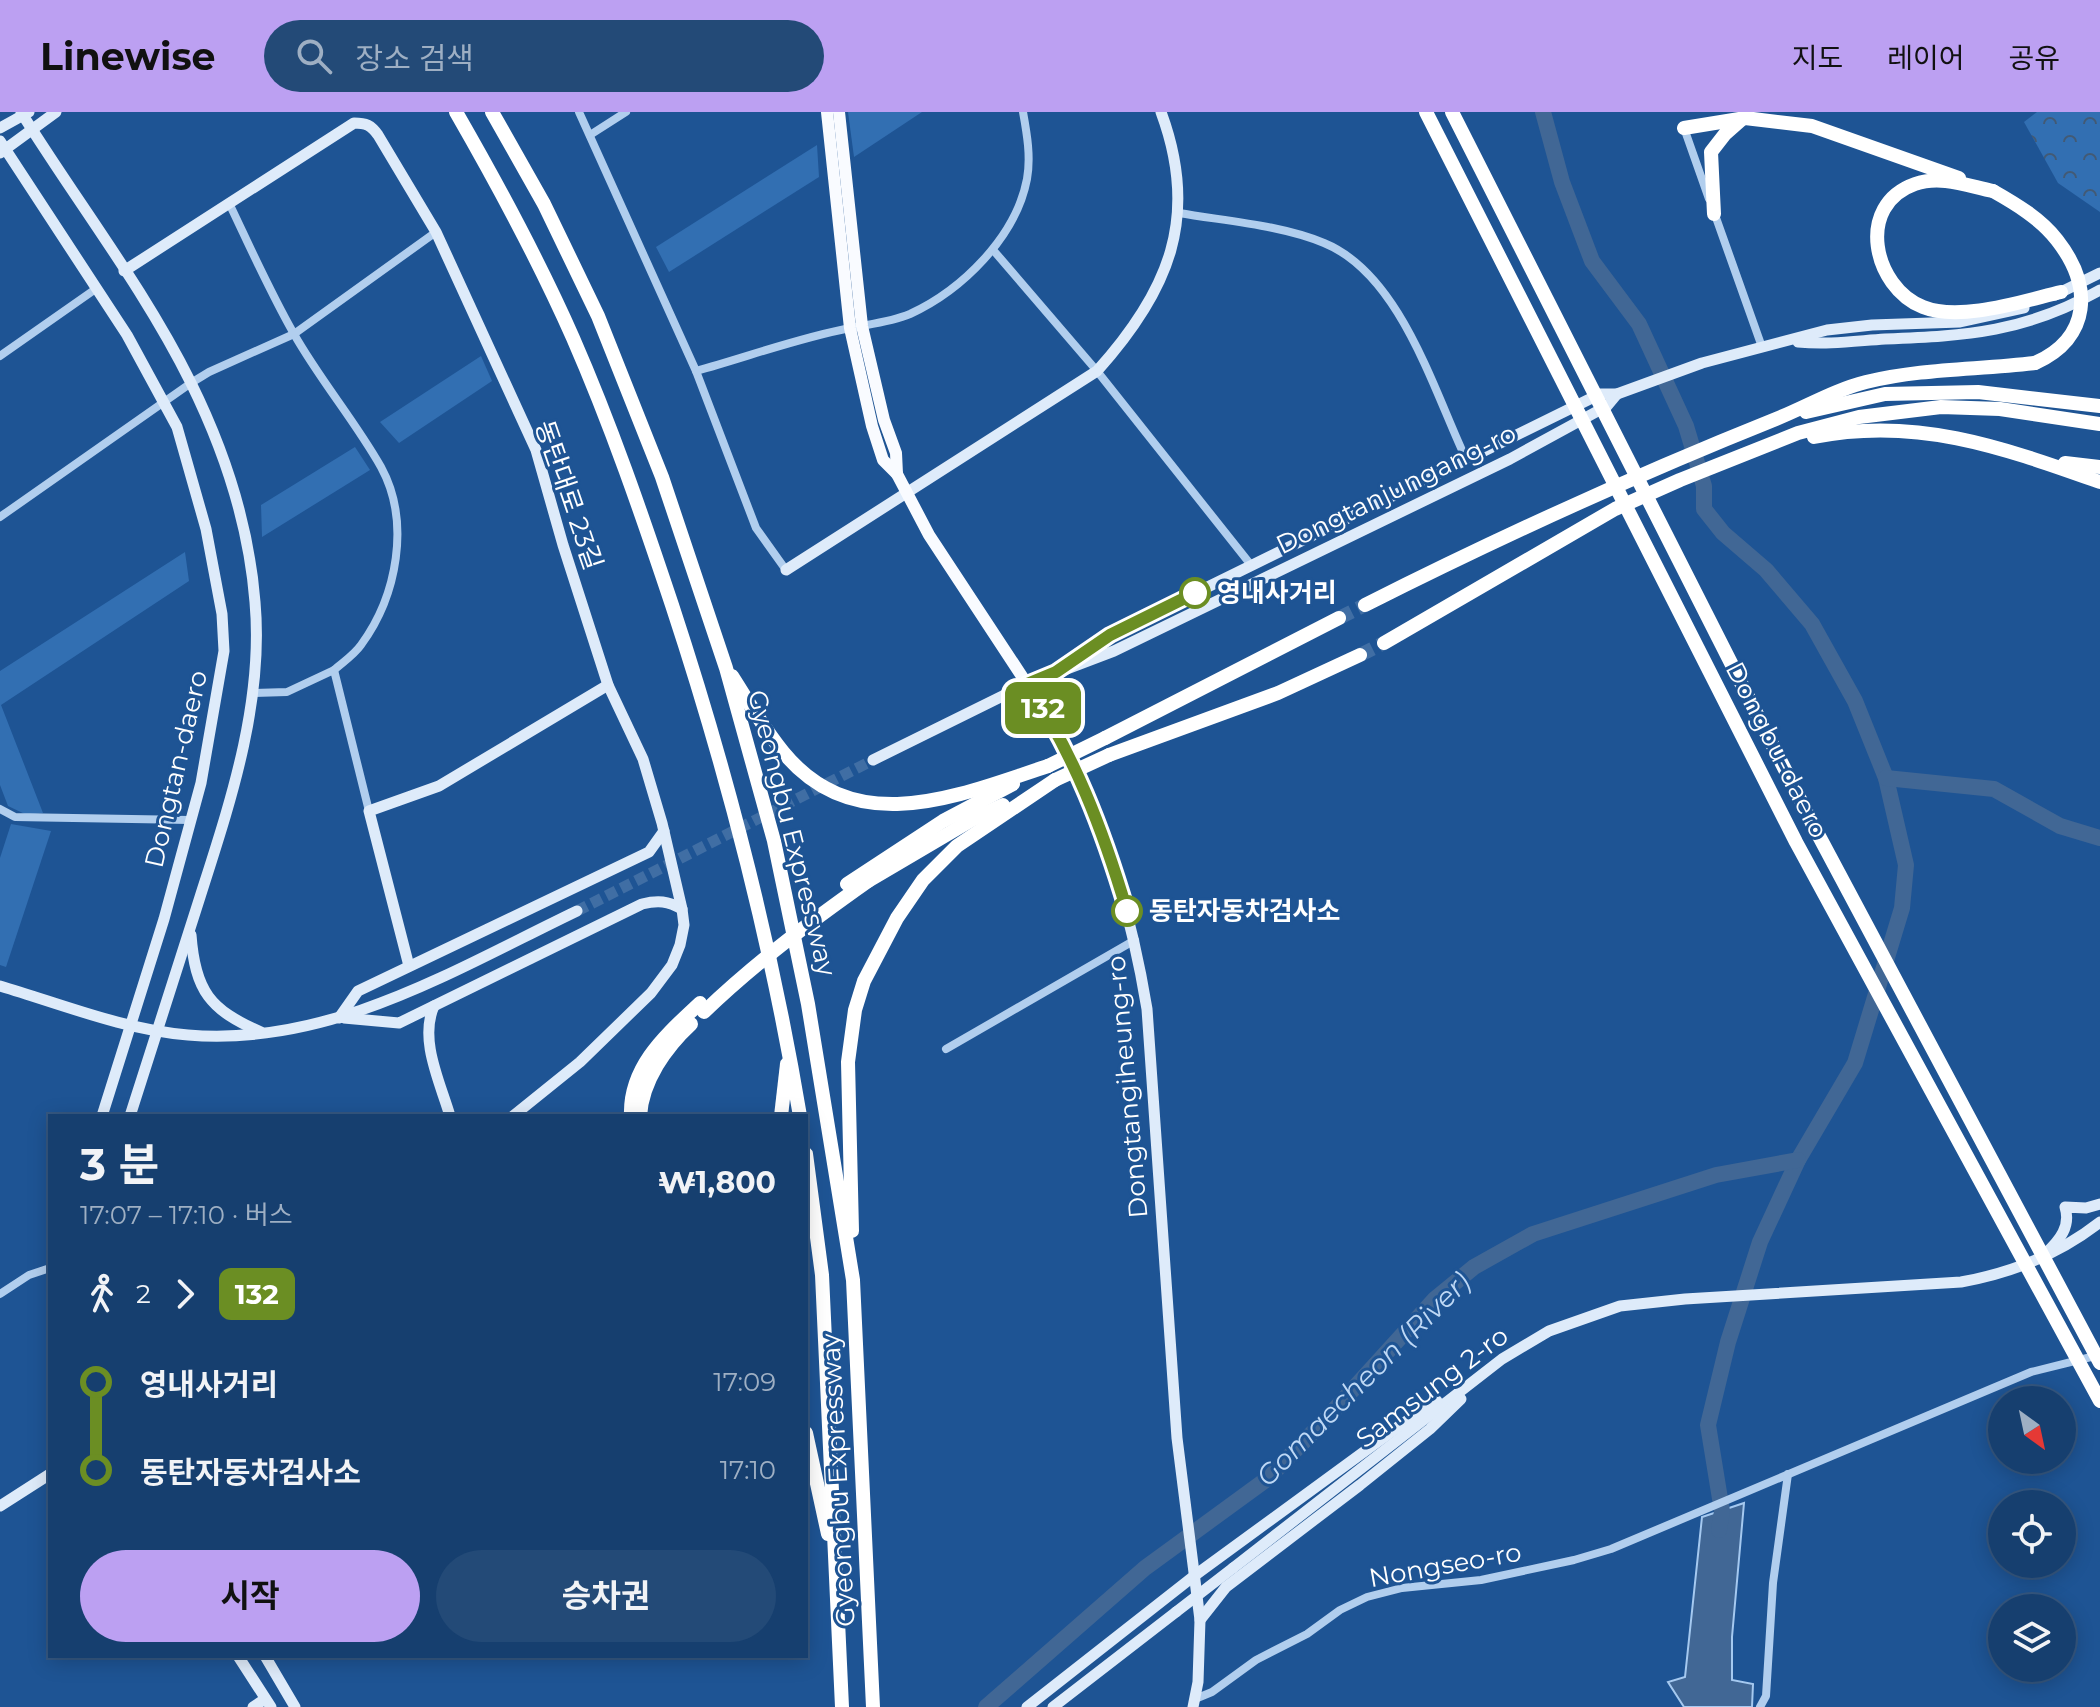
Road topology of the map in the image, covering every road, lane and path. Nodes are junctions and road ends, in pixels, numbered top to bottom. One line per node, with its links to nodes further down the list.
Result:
1 (56, 112): 16 (street)
2 (456, 112): 83 (highway, Gyeongbu Expressway)
3 (492, 112): 56 (highway, Gyeongbu Expressway)
4 (579, 112): 17 (street)
5 (626, 112): 17 (street)
6 (827, 112): 30 (main road, Dongtangiheung-ro)
7 (839, 112): 30 (main road, Dongtangiheung-ro)
8 (1023, 112): 24 (street)
9 (1161, 112): 21 (street)
10 (1426, 112): 103 (highway, Dongbu-daero, bridge)
11 (1452, 112): 102 (highway, Dongbu-daero, bridge)
12 (24, 113): 14 (street); 16 (street, Dongtan-daero)
13 (1745, 118): 15 (highway); 19 (highway); 22 (highway)
14 (0, 128)
15 (1684, 128): 22 (street)
16 (32, 130): 18 (street); 25 (street, Dongtan-daero)
17 (590, 135): 35 (street)
18 (2, 148): 27 (street, Dongtan-daero)
19 (1993, 191): 29 (highway); 41 (highway, bridge)
20 (229, 203): 23 (street, 동탄대로 23길); 25 (street, 동탄대로 23길); 31 (street)
21 (1179, 213): 36 (street); 45 (street)
22 (1714, 214): 33 (street)
23 (436, 232): 31 (street); 60 (street, 동탄대로 23길)
24 (994, 251): 30 (street); 36 (street)
25 (124, 271): 37 (street, Dongtan-daero)
26 (2100, 273): 29 (street)
27 (97, 288): 34 (street); 39 (street, Dongtan-daero)
28 (2100, 290): 32 (street)
29 (2061, 292): 32 (street)
30 (856, 327): 35 (street); 48 (main road, Dongtangiheung-ro)
31 (294, 334): 37 (street); 57 (street)
32 (1790, 341): 33 (street)
33 (1762, 347): 38 (street)
34 (0, 356)
35 (696, 371): 51 (street)
36 (1097, 371): 48 (street); 50 (street)
37 (191, 383): 39 (street); 61 (street, Dongtan-daero)
38 (1617, 394): 45 (street); 58 (street, Dongtanjungang-ro)
39 (164, 402): 49 (street); 67 (street, Dongtan-daero)
40 (2095, 406): 41 (highway)
41 (1778, 418): 52 (highway, bridge)
42 (2100, 424): 43 (highway)
43 (1762, 447): 44 (highway); 54 (highway, bridge)
44 (2029, 457): 46 (highway); 47 (highway)
45 (1466, 459): 50 (street)
46 (2100, 467)
47 (2100, 482)
48 (908, 494): 51 (street); 59 (main road, Dongtangiheung-ro)
49 (0, 517)
50 (1251, 565): 58 (street)
51 (786, 570)
52 (1365, 605)
53 (1339, 618): 63 (highway, bridge)
54 (1384, 643)
55 (1360, 655): 64 (highway, bridge)
56 (726, 668): 63 (highway); 98 (highway, Gyeongbu Expressway)
57 (334, 670): 61 (street); 66 (street)
58 (1056, 672): 59 (street, Dongtanjungang-ro)
59 (1027, 684): 62 (street, Dongtanjungang-ro); 72 (street, Dongtangiheung-ro)
60 (608, 685): 66 (street); 68 (street, 동탄대로 23길)
61 (252, 693): 71 (street, Dongtan-daero)
62 (873, 760)
63 (1048, 766): 76 (highway)
64 (1055, 780): 76 (highway, bridge); 98 (highway)
65 (0, 809): 67 (street)
66 (369, 811): 73 (street)
67 (190, 820): 79 (street, Dongtan-daero)
68 (664, 831): 69 (street, 동탄대로 23길); 73 (street)
69 (682, 909): 75 (street); 88 (street, 동탄대로 23길)
70 (577, 911): 77 (street)
71 (190, 928): 80 (street, Dongtan-daero); 81 (street)
72 (1136, 939): 84 (street); 108 (street, Dongtangiheung-ro)
73 (409, 966): 77 (street)
74 (0, 986): 79 (street)
75 (434, 1005): 78 (street); 82 (street)
76 (702, 1008): 89 (highway); 90 (highway)
77 (339, 1018): 78 (street); 81 (street)
78 (399, 1023): 82 (street)
79 (130, 1024): 80 (street); 85 (street, Dongtan-daero)
80 (158, 1030): 81 (street); 86 (street, Dongtan-daero)
81 (266, 1034)
82 (427, 1034): 87 (street)
83 (789, 1048): 91 (highway); 92 (highway, Gyeongbu Expressway)
84 (946, 1049)
85 (103, 1114)
86 (131, 1114)
87 (449, 1114)
88 (515, 1114)
89 (631, 1114)
90 (640, 1114)
91 (781, 1114)
92 (800, 1114)
93 (808, 1169): 109 (highway, Gyeongbu Expressway)
94 (2100, 1204): 96 (street)
95 (2100, 1222): 96 (street)
96 (2040, 1258): 101 (street, Samsung 2-ro)
97 (48, 1269): 99 (street)
98 (853, 1280): 118 (highway, Gyeongbu Expressway)
99 (0, 1294)
100 (2100, 1355): 105 (street)
101 (1502, 1359): 108 (street); 110 (street); 120 (street, Samsung 2-ro, bridge)
102 (2100, 1363)
103 (2100, 1401)
104 (808, 1442): 109 (highway)
105 (1788, 1474): 114 (street, Nongseo-ro); 121 (street)
106 (48, 1475): 107 (street)
107 (0, 1506)
108 (1194, 1570): 110 (street, Dongtangiheung-ro); 119 (street)
109 (836, 1574): 117 (highway, Gyeongbu Expressway)
110 (1200, 1620): 114 (street, Dongtangiheung-ro)
111 (239, 1658): 113 (street)
112 (266, 1658): 116 (street)
113 (268, 1703): 115 (street)
114 (1194, 1703)
115 (253, 1707)
116 (295, 1707)
117 (842, 1707)
118 (873, 1707)
119 (1027, 1707)
120 (1053, 1707)
121 (1760, 1707)

